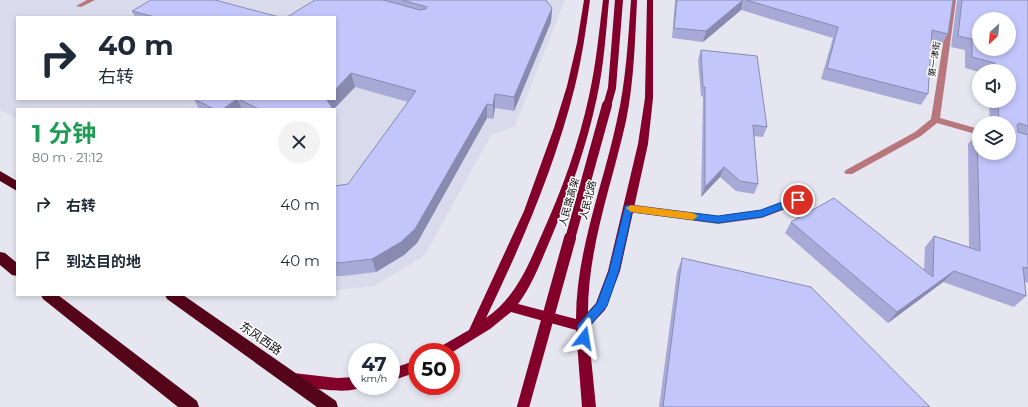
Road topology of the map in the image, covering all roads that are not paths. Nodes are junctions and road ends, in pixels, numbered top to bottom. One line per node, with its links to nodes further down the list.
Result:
1 (92, 0): 8 (street)
2 (587, 0): 22 (main road)
3 (606, 0): 20 (main road)
4 (619, 0): 28 (main road, 人民路高架, bridge)
5 (634, 0): 21 (main road, 人民北路)
6 (650, 0): 15 (main road)
7 (953, 0): 9 (street, 第一津街)
8 (79, 6)
9 (935, 120): 10 (street); 11 (street)
10 (972, 130)
11 (849, 172)
12 (0, 175): 13 (highway)
13 (16, 186)
14 (798, 200): 15 (street)
15 (628, 208): 21 (main road)
16 (0, 257): 17 (highway)
17 (16, 270)
18 (49, 296): 26 (highway)
19 (173, 296): 24 (highway, 东风西路)
20 (508, 306): 21 (main road); 22 (main road)
21 (583, 326): 29 (main road, 人民北路)
22 (473, 333): 23 (main road)
23 (457, 343)
24 (292, 379): 25 (main road); 27 (highway, 东风西路)
25 (348, 383)
26 (192, 407)
27 (330, 407)
28 (523, 407)
29 (589, 407)

